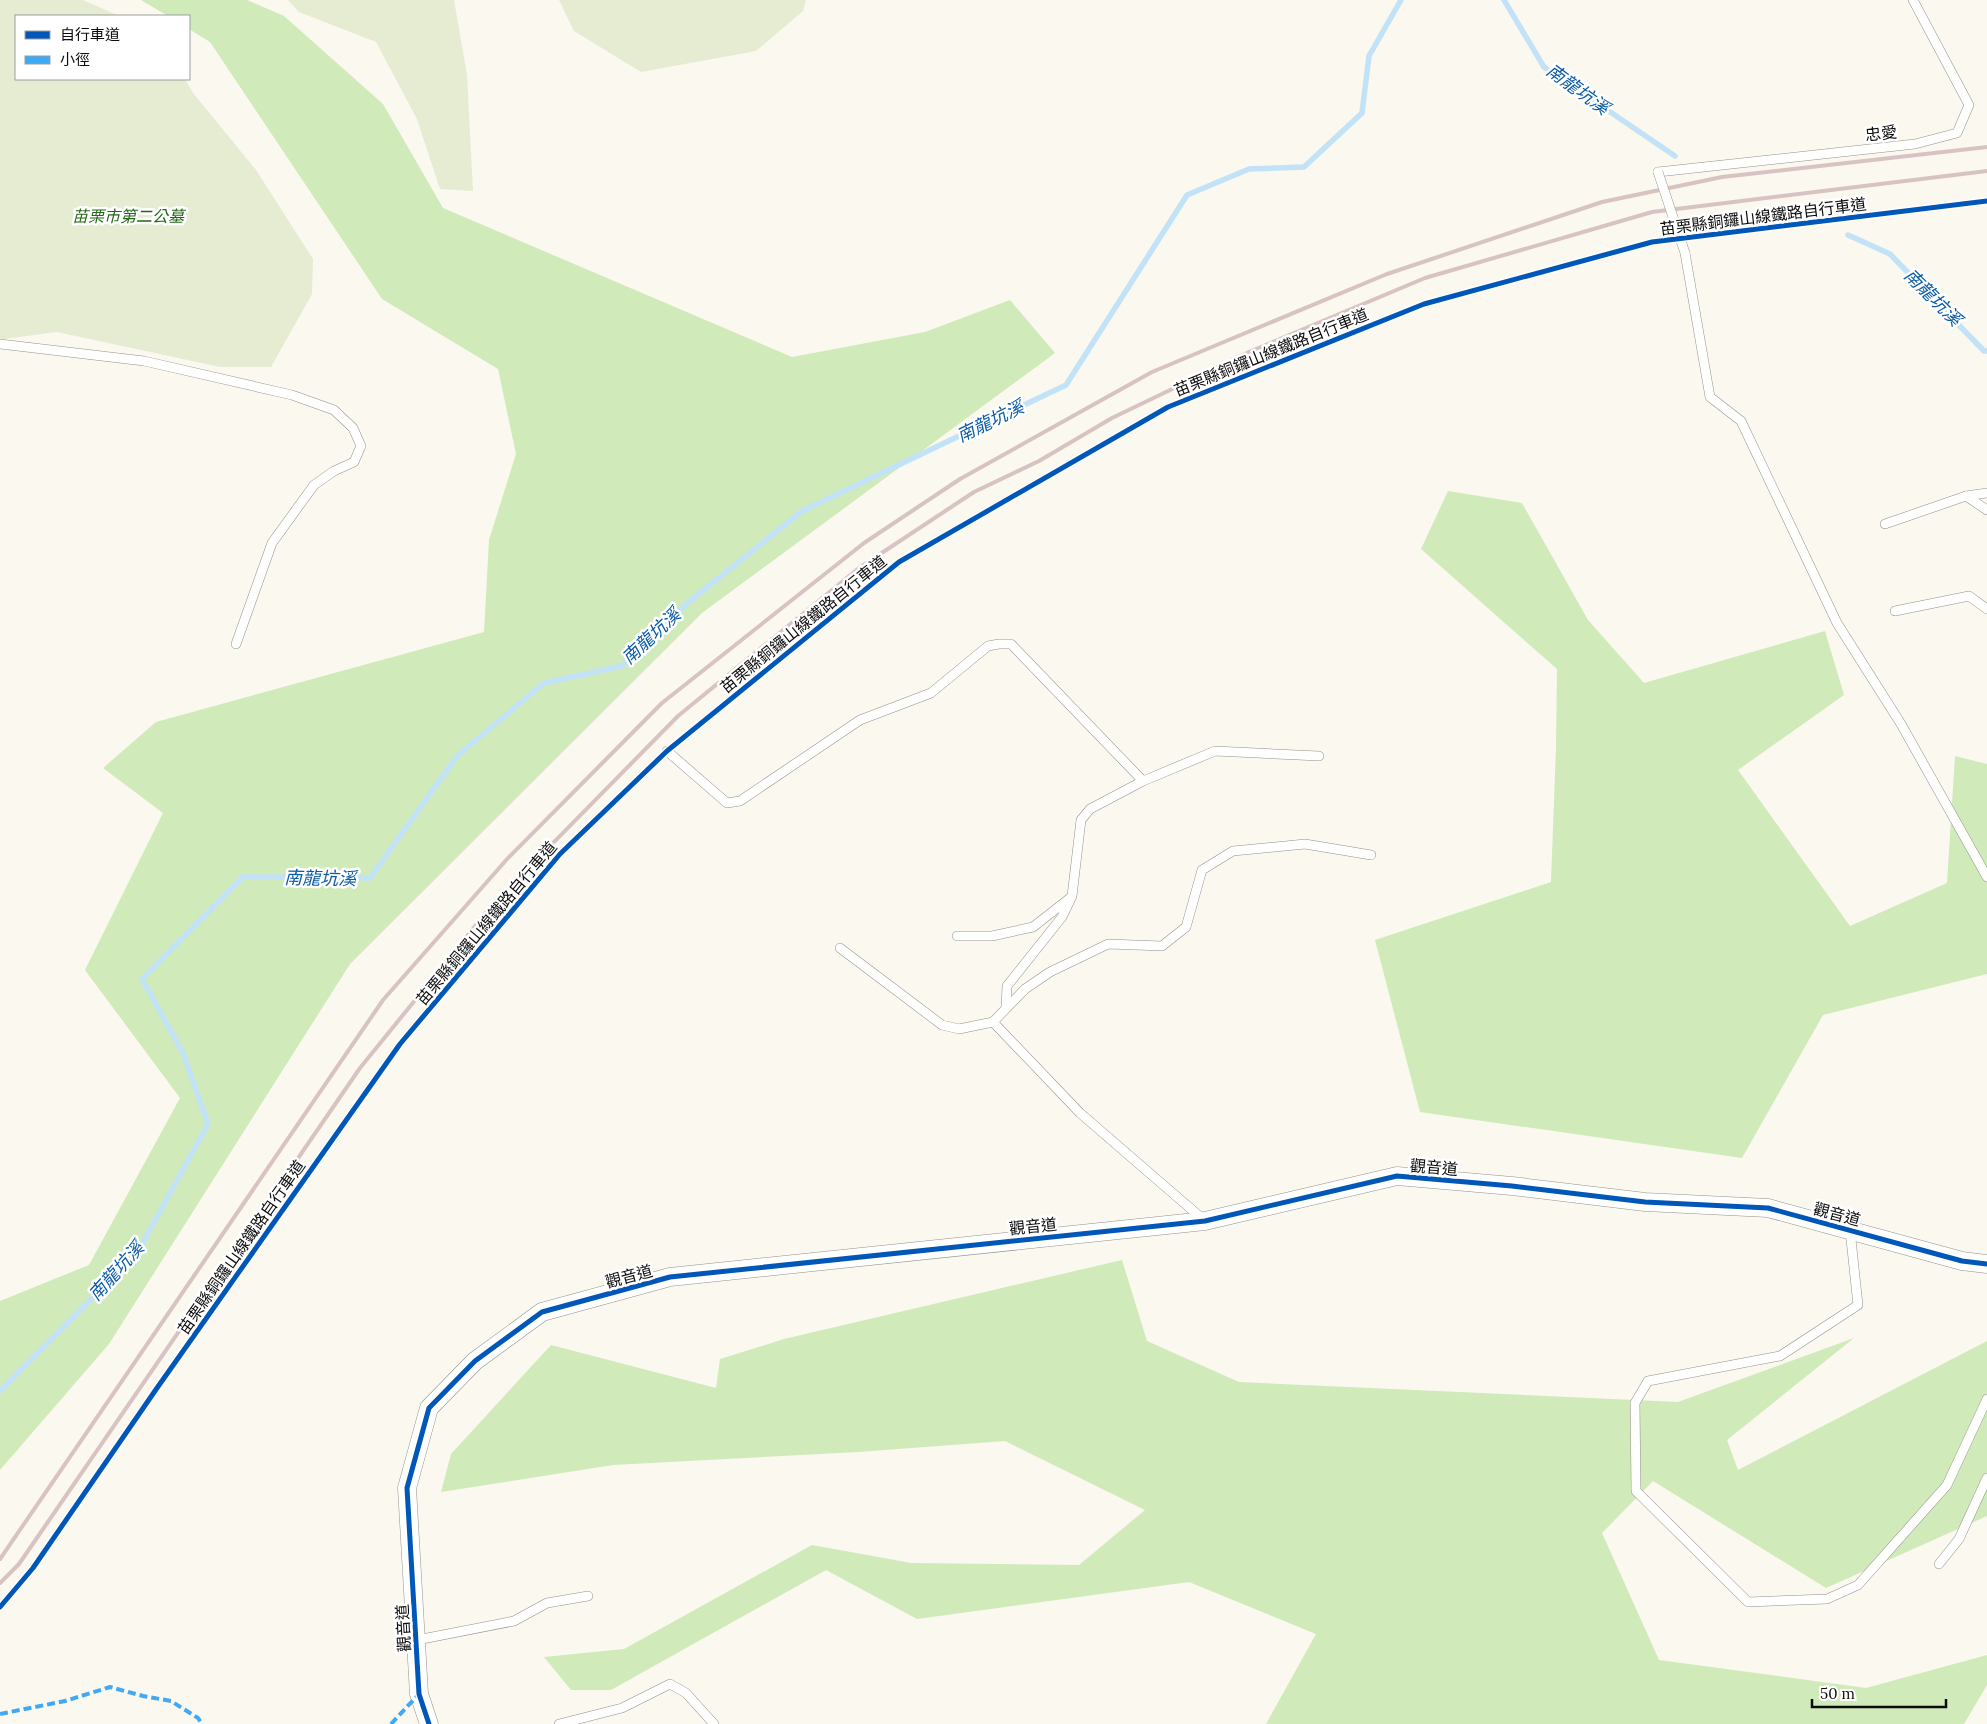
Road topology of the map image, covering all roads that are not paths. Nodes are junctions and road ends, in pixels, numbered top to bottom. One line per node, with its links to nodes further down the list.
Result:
1 (1913, 0): 14 (lane, 忠愛, bridge)
2 (0, 344): 9 (lane)
3 (1987, 493): 4 (lane)
4 (1966, 496): 5 (lane); 6 (lane)
5 (1987, 510)
6 (1885, 524)
7 (1987, 609): 8 (lane)
8 (1895, 611)
9 (236, 644)
10 (667, 751): 12 (lane)
11 (1319, 756): 12 (lane)
12 (1143, 781): 15 (lane)
13 (1372, 855): 18 (lane)
14 (1987, 877)
15 (1072, 896): 16 (lane); 18 (lane)
16 (957, 936)
17 (840, 948): 19 (lane)
18 (1006, 1008): 19 (lane)
19 (993, 1022): 20 (lane)
20 (1205, 1221): 21 (street, 觀音道); 27 (street, 觀音道)
21 (1850, 1230): 22 (street, 觀音道); 23 (lane)
22 (1987, 1264)
23 (1987, 1399)
24 (1987, 1478): 25 (lane)
25 (1939, 1564)
26 (588, 1596): 27 (lane)
27 (417, 1640): 28 (street, 觀音道)
28 (429, 1724)
29 (559, 1724): 30 (lane)
30 (714, 1724)

